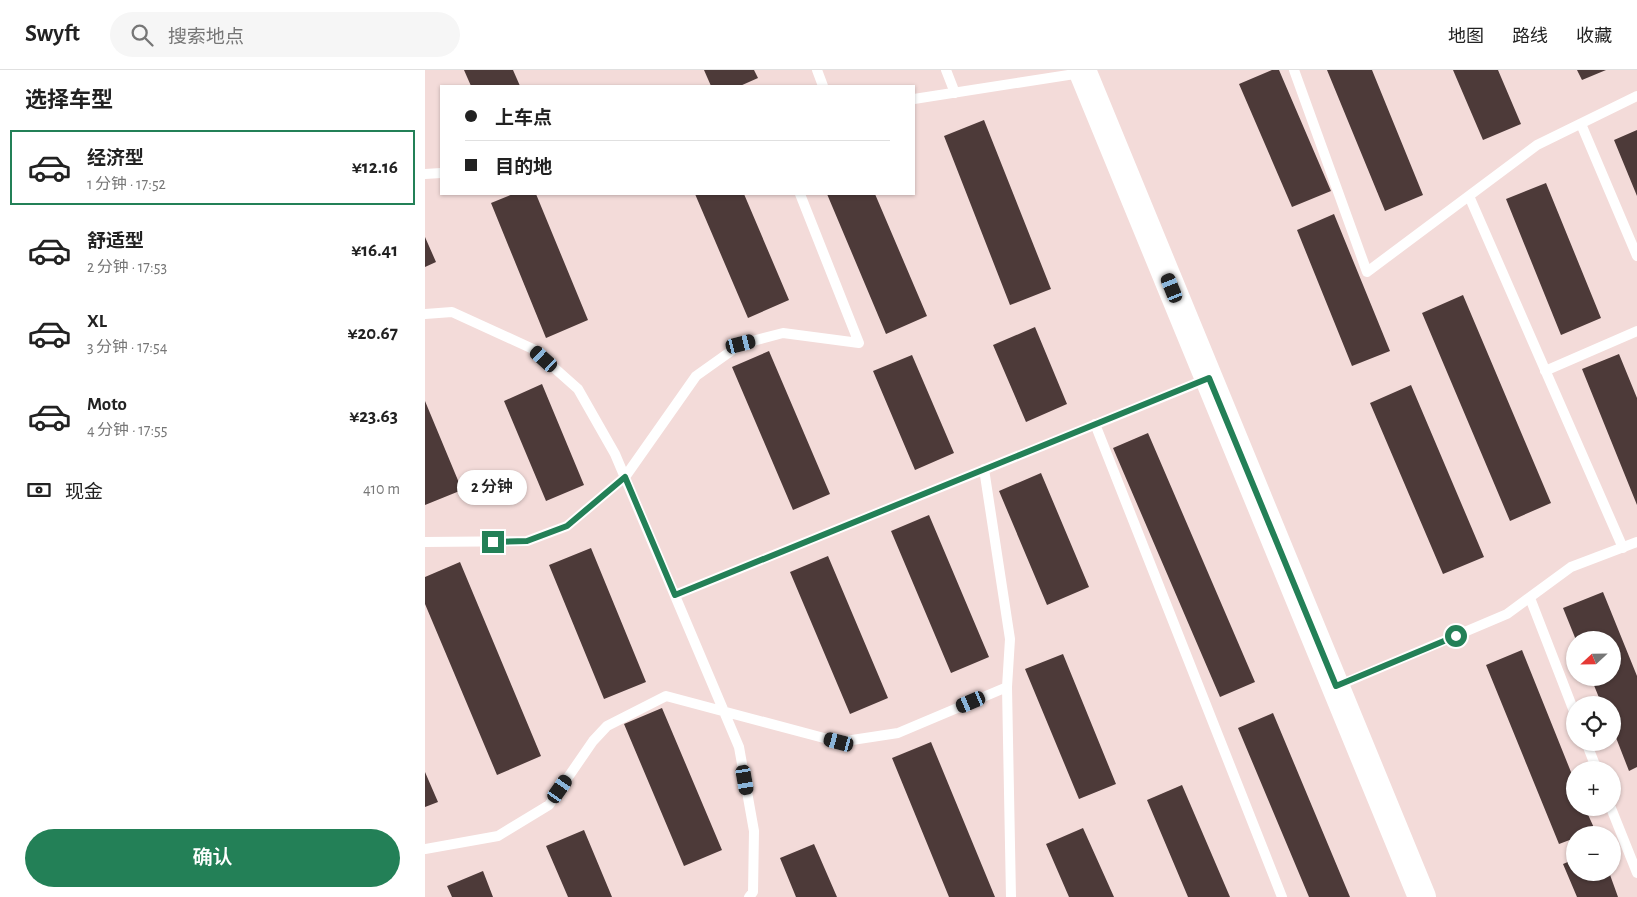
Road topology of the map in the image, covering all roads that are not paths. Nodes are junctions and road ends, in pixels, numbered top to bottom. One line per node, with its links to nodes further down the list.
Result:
1 (817, 70): 5 (lane)
2 (945, 70): 6 (lane)
3 (1295, 70): 13 (lane)
4 (1083, 71): 6 (lane); 18 (street)
5 (823, 85)
6 (955, 93): 8 (lane)
7 (1637, 96): 9 (lane)
8 (915, 99)
9 (1581, 124): 13 (lane); 14 (lane)
10 (440, 173): 11 (lane)
11 (425, 174)
12 (800, 195): 21 (lane)
13 (1469, 196): 17 (lane)
14 (1637, 256)
15 (425, 314): 21 (lane)
16 (1637, 331): 17 (lane)
17 (1545, 371): 24 (lane)
18 (1209, 378): 19 (lane); 27 (street)
19 (1095, 424): 20 (lane); 36 (lane)
20 (984, 469): 25 (lane); 28 (lane)
21 (625, 477): 22 (lane); 25 (lane)
22 (425, 542)
23 (1637, 542): 24 (lane)
24 (1623, 548): 26 (lane)
25 (675, 595): 30 (lane)
26 (1529, 598): 27 (lane); 29 (lane)
27 (1336, 686): 37 (street)
28 (1007, 687): 30 (lane); 35 (lane)
29 (1568, 696)
30 (724, 711): 32 (lane); 34 (lane)
31 (1614, 816): 33 (lane)
32 (425, 849)
33 (1637, 874)
34 (749, 897)
35 (1011, 897)
36 (1281, 897)
37 (1422, 897)

